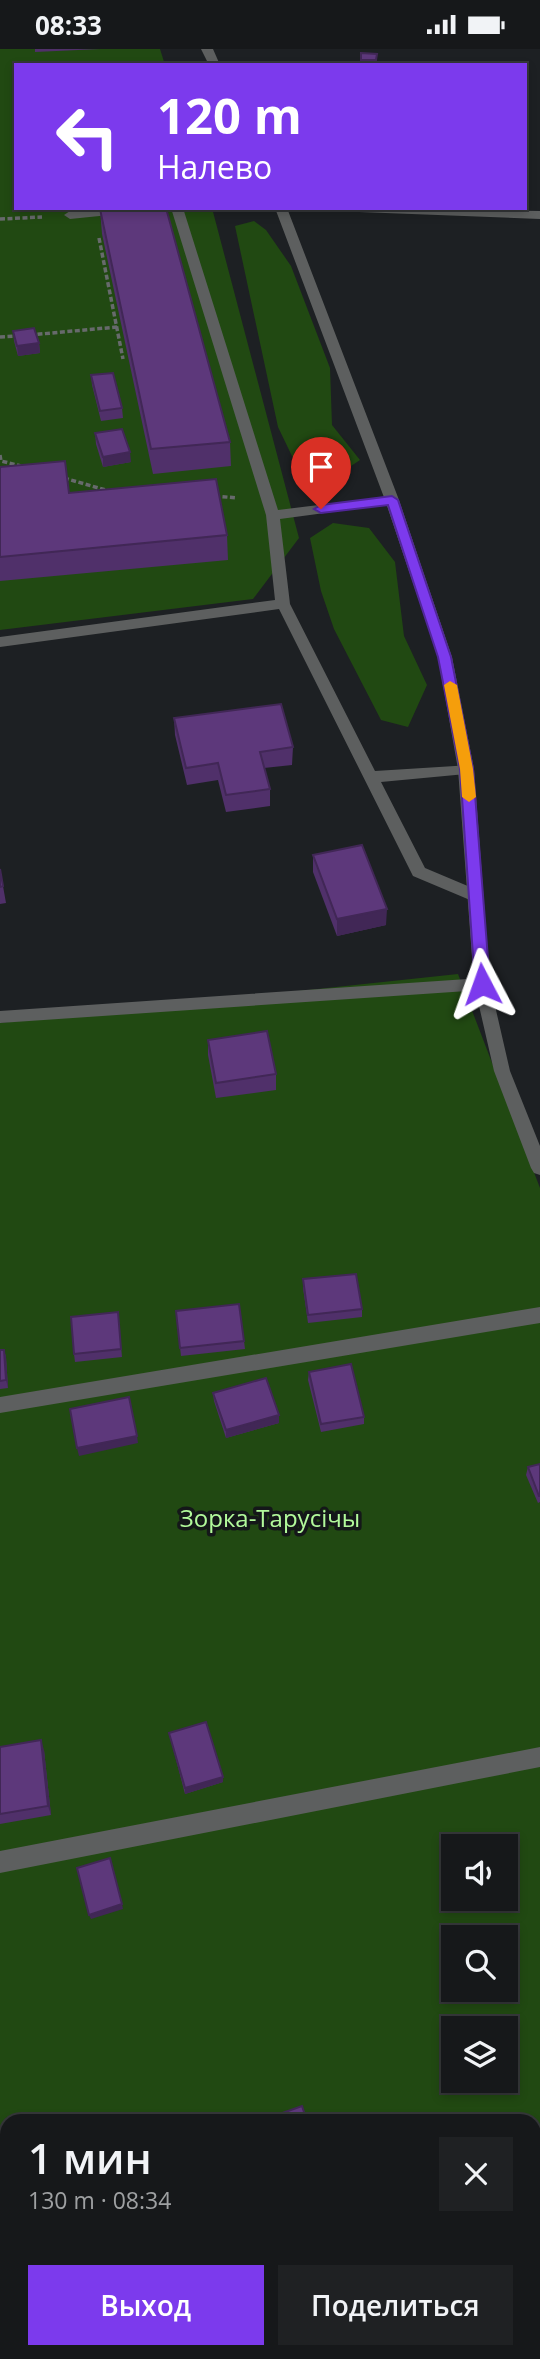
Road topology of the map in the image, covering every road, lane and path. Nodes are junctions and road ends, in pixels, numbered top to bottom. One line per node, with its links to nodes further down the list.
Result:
1 (121, 210): 5 (street)
2 (178, 210): 18 (street)
3 (282, 210): 17 (street)
4 (411, 210): 7 (street)
5 (94, 213): 6 (street); 9 (path)
6 (71, 215): 8 (path)
7 (540, 215)
8 (0, 219)
9 (117, 327): 10 (path); 11 (path)
10 (0, 337)
11 (123, 359)
12 (0, 454): 13 (path)
13 (27, 468)
14 (53, 475): 15 (path)
15 (118, 494)
16 (207, 496): 18 (path)
17 (392, 500): 18 (street); 21 (street)
18 (273, 515): 19 (street)
19 (283, 604): 20 (street); 22 (street)
20 (0, 642)
21 (466, 769): 22 (street); 23 (street)
22 (371, 777): 23 (street)
23 (476, 896): 24 (street)
24 (482, 984): 25 (street); 26 (street)
25 (0, 1017)
26 (540, 1168)
27 (540, 1315): 28 (street)
28 (0, 1405)
29 (540, 1756): 30 (street)
30 (0, 1862)

